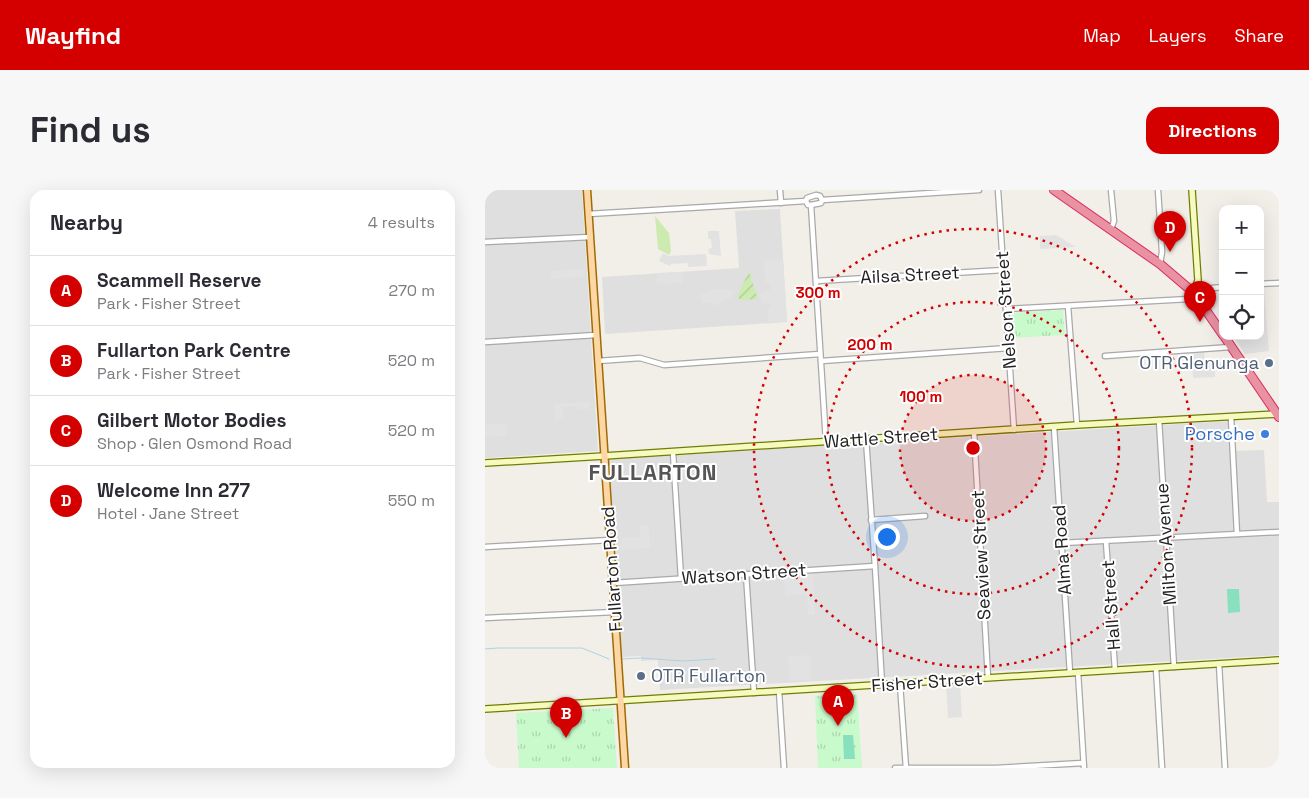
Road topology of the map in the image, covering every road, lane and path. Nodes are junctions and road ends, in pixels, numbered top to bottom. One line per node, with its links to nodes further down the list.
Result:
1 (587, 190): 14 (main road, Fullarton Road)
2 (780, 190): 12 (street)
3 (979, 190): 10 (street)
4 (997, 190): 19 (street, Nelson Street)
5 (1054, 190): 15 (highway)
6 (1111, 190): 15 (street)
7 (1158, 190): 18 (street)
8 (1192, 190): 24 (street)
9 (816, 193): 10 (street); 11 (street)
10 (822, 200): 13 (street)
11 (805, 201): 12 (street); 13 (street)
12 (781, 203): 14 (street)
13 (811, 205): 20 (street)
14 (589, 214): 16 (main road, Fullarton Road)
15 (1111, 229): 18 (highway)
16 (590, 237): 17 (street); 28 (main road, Fullarton Road)
17 (485, 242)
18 (1160, 264): 24 (highway)
19 (1004, 270): 20 (street, Ailsa Street); 26 (street, Nelson Street)
20 (816, 281): 33 (street)
21 (1279, 283): 22 (street)
22 (1264, 284)
23 (1219, 287): 24 (street)
24 (1195, 293): 25 (street); 27 (highway)
25 (1068, 306): 26 (street); 40 (street)
26 (1006, 309): 32 (street, Nelson Street)
27 (1219, 330)
28 (597, 335): 30 (street); 35 (main road, Fullarton Road)
29 (1226, 340): 31 (highway)
30 (485, 342)
31 (1231, 347): 34 (street); 37 (highway)
32 (1009, 348): 36 (street); 42 (street, Nelson Street)
33 (821, 354): 35 (street); 36 (street)
34 (1105, 356)
35 (598, 361): 47 (main road, Fullarton Road)
36 (821, 361): 45 (street)
37 (1278, 416): 38 (street, Wattle Street)
38 (1231, 417): 39 (street, Wattle Street); 52 (street)
39 (1159, 420): 40 (street, Wattle Street); 53 (street, Milton Avenue)
40 (1077, 425): 41 (street, Wattle Street)
41 (1054, 427): 42 (street, Wattle Street); 56 (street, Alma Road)
42 (1014, 430): 43 (street, Wattle Street)
43 (974, 432): 44 (street, Wattle Street); 71 (street, Seaview Street)
44 (865, 439): 45 (street, Wattle Street); 50 (street)
45 (826, 442): 46 (street, Wattle Street)
46 (673, 452): 47 (street, Wattle Street); 60 (street)
47 (604, 456): 48 (street, Wattle Street); 54 (main road, Fullarton Road)
48 (485, 462)
49 (925, 516): 50 (street)
50 (871, 520): 58 (street)
51 (1279, 532): 52 (street)
52 (1237, 534): 53 (street)
53 (1165, 538): 55 (street); 66 (street, Milton Avenue)
54 (610, 540): 57 (street); 61 (main road, Fullarton Road)
55 (1106, 541): 56 (street); 68 (street, Hall Street)
56 (1061, 543): 70 (street, Alma Road)
57 (485, 546)
58 (875, 566): 59 (street, Watson Street); 73 (street)
59 (746, 574): 60 (street, Watson Street); 75 (street)
60 (681, 578): 61 (street, Watson Street)
61 (613, 583): 62 (main road, Fullarton Road)
62 (615, 612): 63 (street); 76 (main road, Fullarton Road)
63 (485, 618)
64 (1279, 660): 65 (street, Fisher Street)
65 (1219, 664): 66 (street, Fisher Street); 85 (street)
66 (1174, 667): 67 (street, Fisher Street)
67 (1156, 668): 68 (street, Fisher Street); 84 (street)
68 (1115, 670): 69 (street, Fisher Street)
69 (1078, 672): 70 (street, Fisher Street); 78 (street)
70 (1070, 673): 71 (street, Fisher Street)
71 (987, 678): 72 (street, Fisher Street)
72 (900, 684): 73 (street, Fisher Street); 82 (street)
73 (882, 685): 74 (street, Fisher Street)
74 (779, 691): 75 (street, Fisher Street); 80 (street)
75 (754, 693): 76 (street, Fisher Street)
76 (621, 701): 77 (street, Fisher Street); 79 (main road, Fullarton Road)
77 (485, 709)
78 (1084, 766): 83 (street)
79 (625, 768)
80 (785, 768)
81 (895, 768): 82 (street)
82 (906, 768): 83 (street)
83 (978, 768)
84 (1162, 768)
85 (1225, 768)

